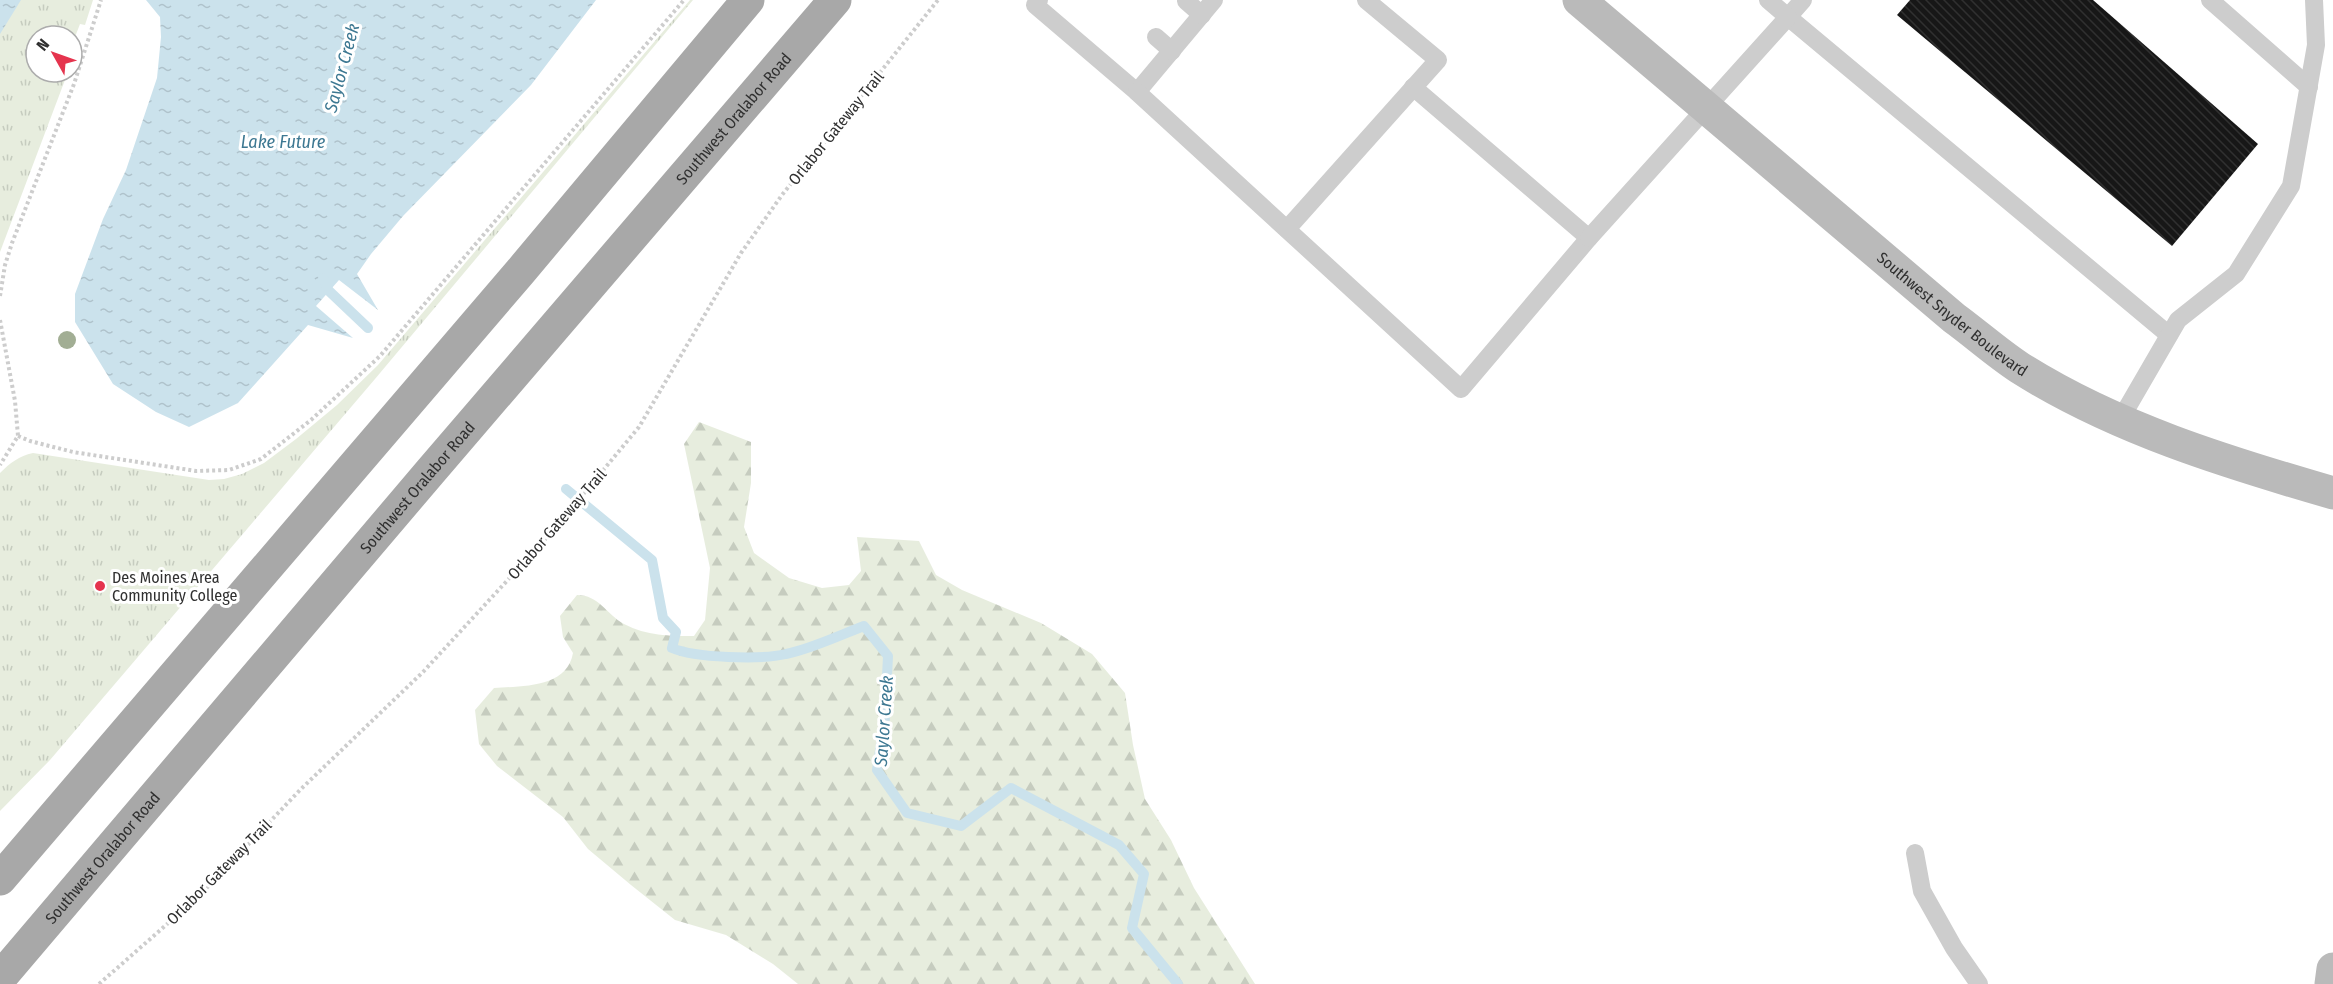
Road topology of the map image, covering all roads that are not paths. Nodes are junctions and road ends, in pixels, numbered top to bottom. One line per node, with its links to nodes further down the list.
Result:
1 (748, 0): 28 (main road)
2 (835, 0): 30 (main road, Southwest Oralabor Road)
3 (1039, 0): 20 (lane)
4 (1214, 0): 13 (lane)
5 (1366, 0): 18 (lane)
6 (1563, 0): 16 (street, Southwest Snyder Boulevard)
7 (1579, 0): 16 (street, Southwest Snyder Boulevard)
8 (1768, 0): 14 (lane)
9 (1803, 0): 14 (lane)
10 (2210, 0): 19 (lane)
11 (2314, 0): 19 (lane)
12 (1186, 2): 13 (lane)
13 (1202, 15): 17 (lane)
14 (1788, 17): 21 (lane); 24 (lane)
15 (1156, 37): 17 (lane)
16 (1626, 39): 21 (street, Southwest Snyder Boulevard)
17 (1172, 51): 20 (lane)
18 (1413, 87): 22 (lane); 23 (lane)
19 (2309, 87): 24 (lane)
20 (1137, 92): 22 (lane)
21 (1707, 108): 23 (lane); 25 (street, Southwest Snyder Boulevard)
22 (1287, 229): 23 (lane)
23 (1589, 238)
24 (2169, 335): 25 (lane)
25 (2120, 420): 26 (street, Southwest Snyder Boulevard)
26 (2333, 493)
27 (1915, 853): 31 (lane)
28 (0, 879)
29 (2333, 969): 32 (street)
30 (0, 978)
31 (1979, 984)
32 (2331, 984)

